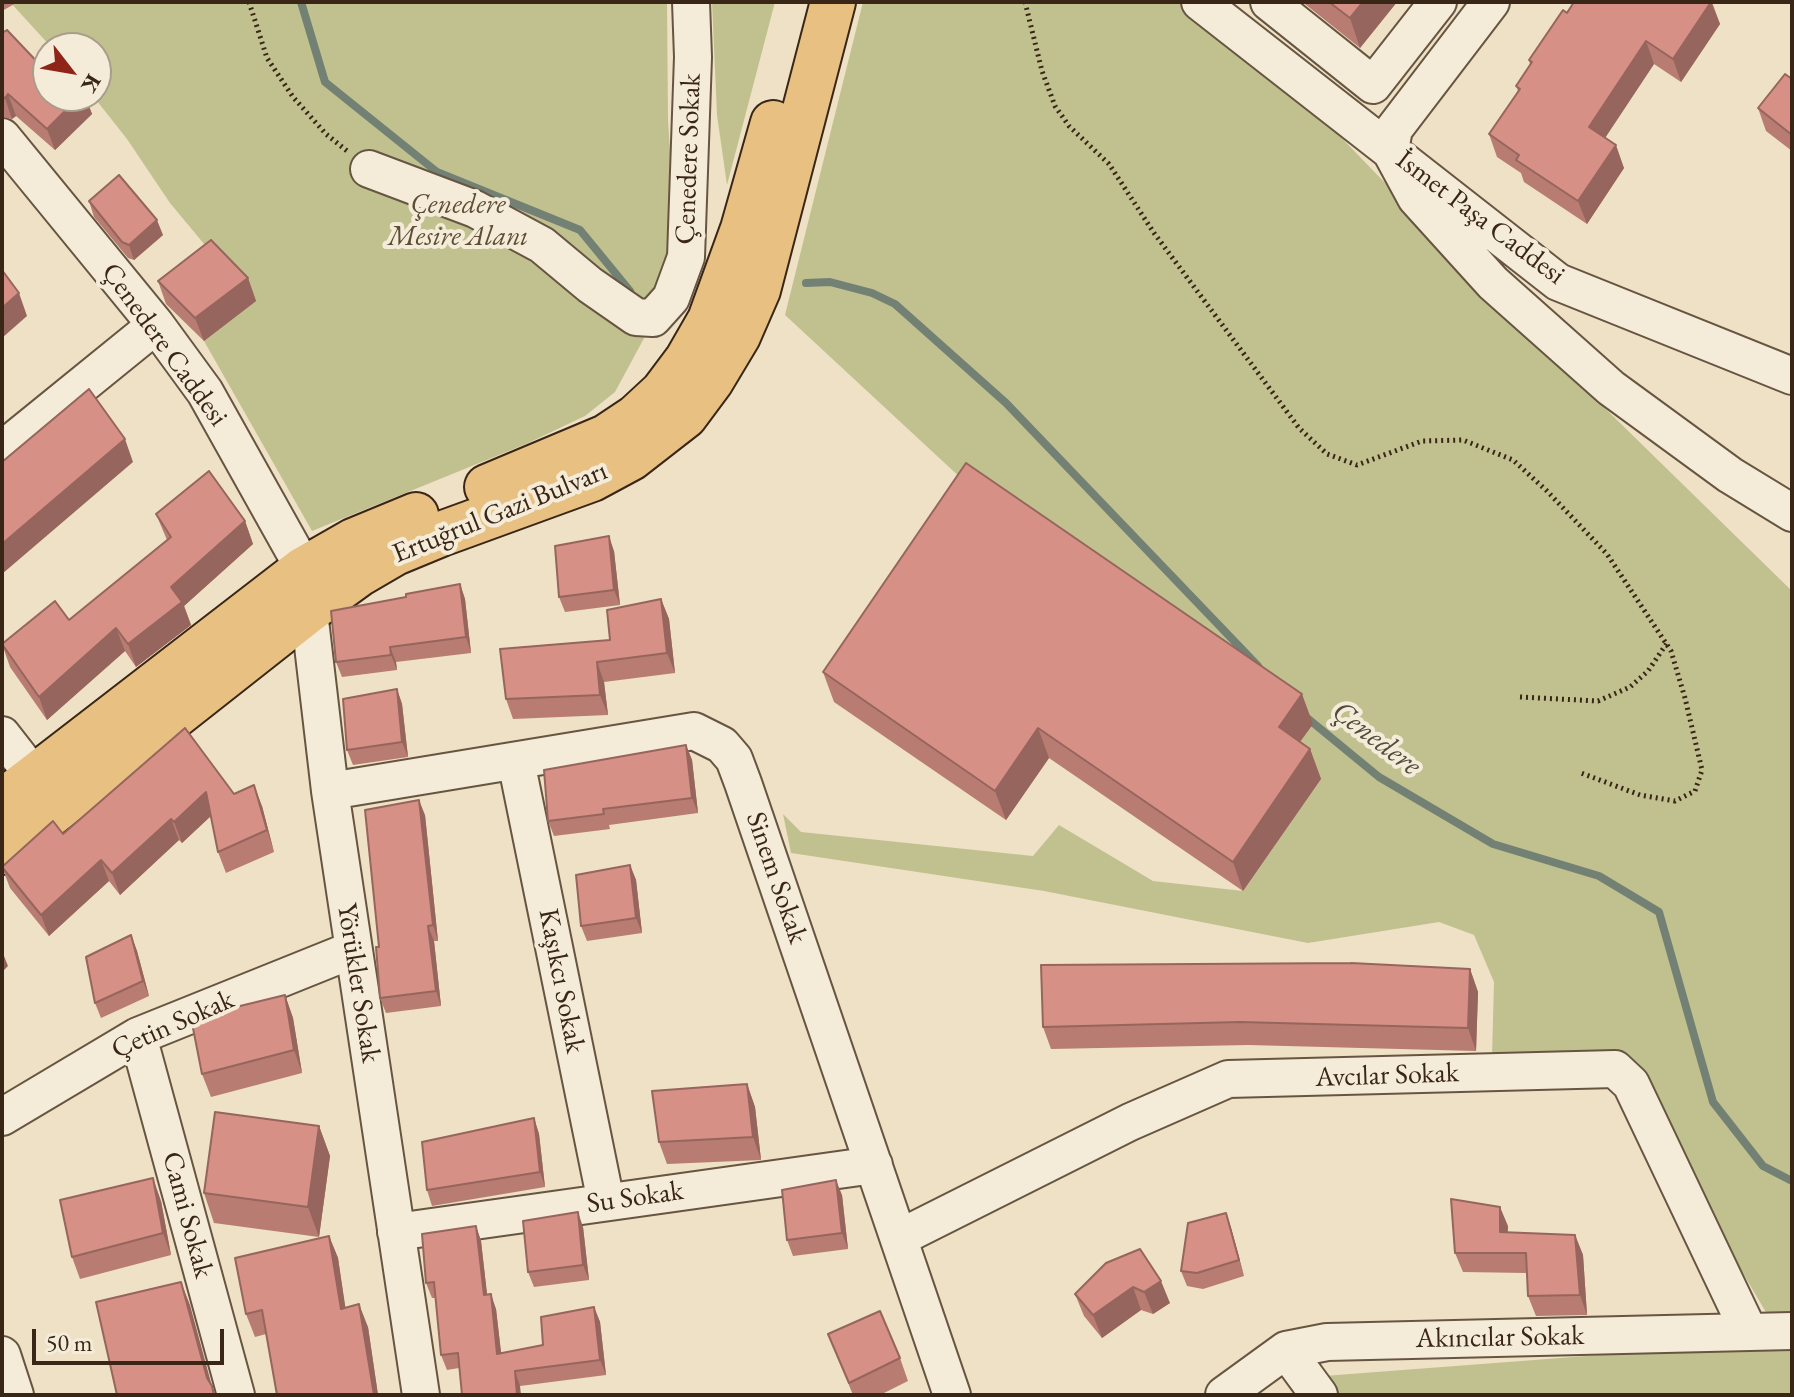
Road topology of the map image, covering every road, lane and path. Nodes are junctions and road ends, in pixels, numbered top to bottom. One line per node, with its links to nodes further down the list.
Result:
1 (691, 2): 12 (street, Çenedere Sokak)
2 (802, 2): 18 (main road, Ertuğrul Gazi Bulvarı)
3 (833, 2): 18 (main road, Ertuğrul Gazi Bulvarı)
4 (1025, 2): 19 (path)
5 (1200, 2): 11 (street, İsmet Paşa Caddesi)
6 (1232, 2): 11 (street, İsmet Paşa Caddesi)
7 (1269, 2): 8 (street)
8 (1438, 2)
9 (1491, 2): 11 (street)
10 (2, 137): 13 (street, Çenedere Caddesi)
11 (1392, 139): 14 (street, İsmet Paşa Caddesi); 15 (street, İsmet Paşa Caddesi); 17 (street)
12 (369, 169)
13 (156, 325): 16 (street); 18 (street, Çenedere Caddesi)
14 (1792, 355)
15 (1792, 376)
16 (2, 450)
17 (1792, 513)
18 (306, 590): 24 (main road, Ertuğrul Gazi Bulvarı); 25 (street, Yörükler Sokak); 26 (main road, Ertuğrul Gazi Bulvarı)
19 (1667, 643): 20 (path); 23 (path)
20 (1520, 697)
21 (2, 735): 24 (street)
22 (516, 761): 25 (street, Sinem Sokak); 30 (street, Sinem Sokak); 31 (street, Kaşıkcı Sokak)
23 (1581, 773)
24 (18, 789)
25 (330, 791): 27 (street, Yörükler Sokak)
26 (2, 852)
27 (352, 950): 28 (street, Çetin Sokak); 32 (street, Yörükler Sokak)
28 (138, 1036): 29 (street, Çetin Sokak); 39 (street, Cami Sokak)
29 (2, 1117)
30 (874, 1165): 31 (street, Su Sokak); 33 (street, Sinem Sokak)
31 (606, 1202): 32 (street, Su Sokak)
32 (396, 1232): 40 (street, Yörükler Sokak)
33 (899, 1238): 35 (street, Avcılar Sokak); 41 (street, Sinem Sokak)
34 (1792, 1331): 35 (street, Akıncılar Sokak)
35 (1749, 1332): 36 (street, Akıncılar Sokak)
36 (1286, 1350): 42 (street, Akıncılar Sokak); 43 (street)
37 (2, 1355): 38 (street)
38 (15, 1395)
39 (236, 1395)
40 (421, 1395)
41 (952, 1395)
42 (1224, 1395)
43 (1319, 1395)

